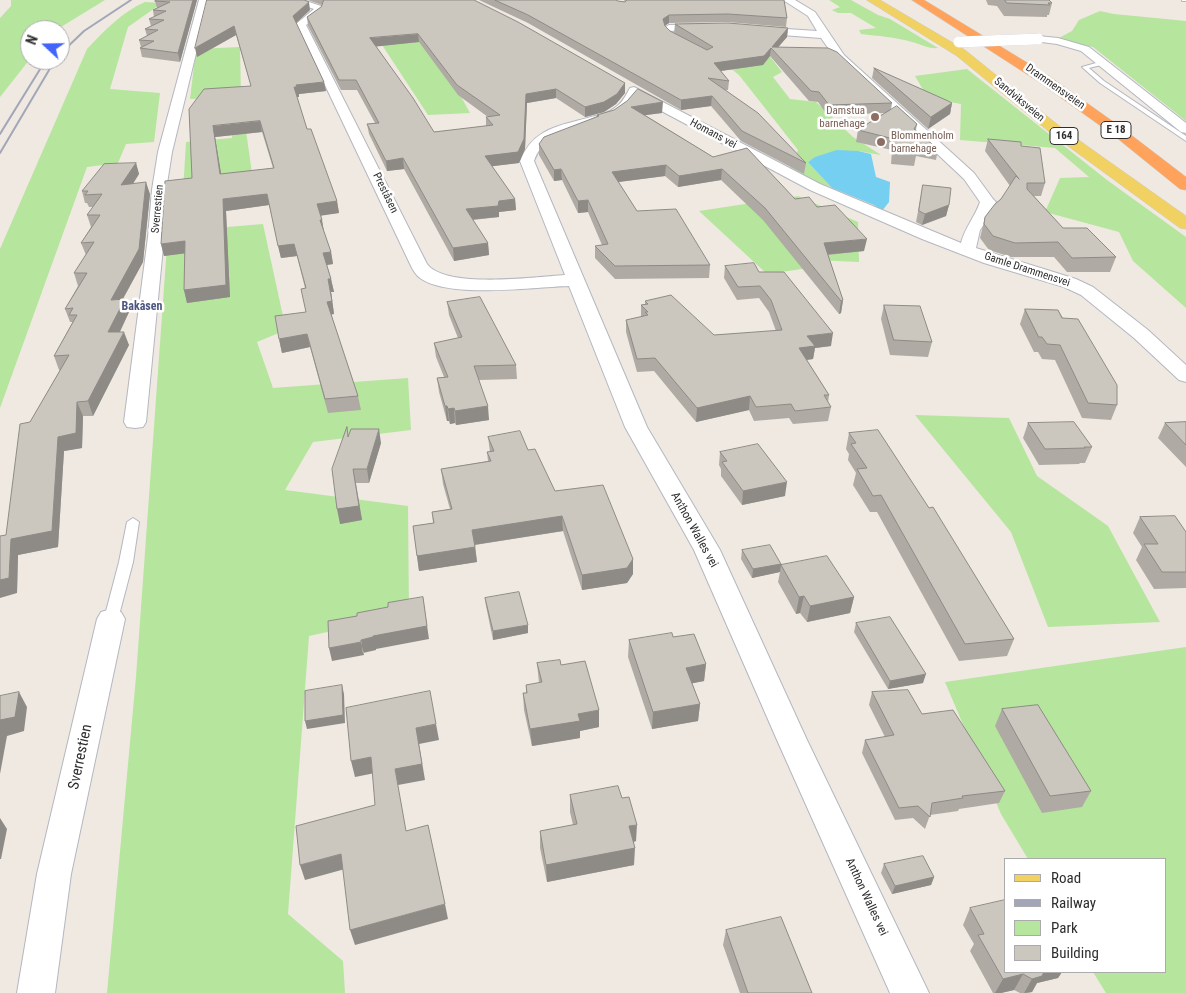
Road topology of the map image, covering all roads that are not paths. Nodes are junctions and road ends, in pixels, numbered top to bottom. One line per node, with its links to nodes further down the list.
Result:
1 (204, 0): 29 (street, Sverrestien)
2 (292, 0): 27 (street, Preståsen)
3 (788, 0): 11 (street, Gamle Drammensvei)
4 (872, 0): 12 (main road, Sandviksveien / 164)
5 (905, 0): 7 (highway, E 18)
6 (917, 0): 7 (highway, Drammensveien / E 18)
7 (936, 6): 13 (highway, Drammensveien / E 18); 24 (highway, Drammensveien / E 18)
8 (720, 27): 10 (street)
9 (744, 29): 11 (street)
10 (671, 32)
11 (824, 35): 26 (street, Gamle Drammensvei)
12 (952, 43): 15 (street, bridge); 25 (main road, Sandviksveien / 164)
13 (1028, 54)
14 (1042, 63): 18 (highway, Drammensveien)
15 (1103, 63): 16 (street); 17 (lane)
16 (1125, 81): 17 (lane); 22 (street)
17 (1104, 84): 23 (lane)
18 (1083, 90)
19 (628, 101): 21 (street, Homans vei); 27 (street, Anthon Walles vei)
20 (651, 115): 21 (street)
21 (680, 117): 26 (street, Homans vei)
22 (1186, 129)
23 (1186, 140)
24 (1186, 184)
25 (1186, 224)
26 (967, 250): 28 (street, Gamle Drammensvei)
27 (576, 280): 33 (street, Anthon Walles vei)
28 (1186, 376)
29 (135, 422)
30 (133, 522): 31 (lane, Sverrestien)
31 (110, 619): 32 (street, Sverrestien)
32 (36, 993)
33 (910, 993)

